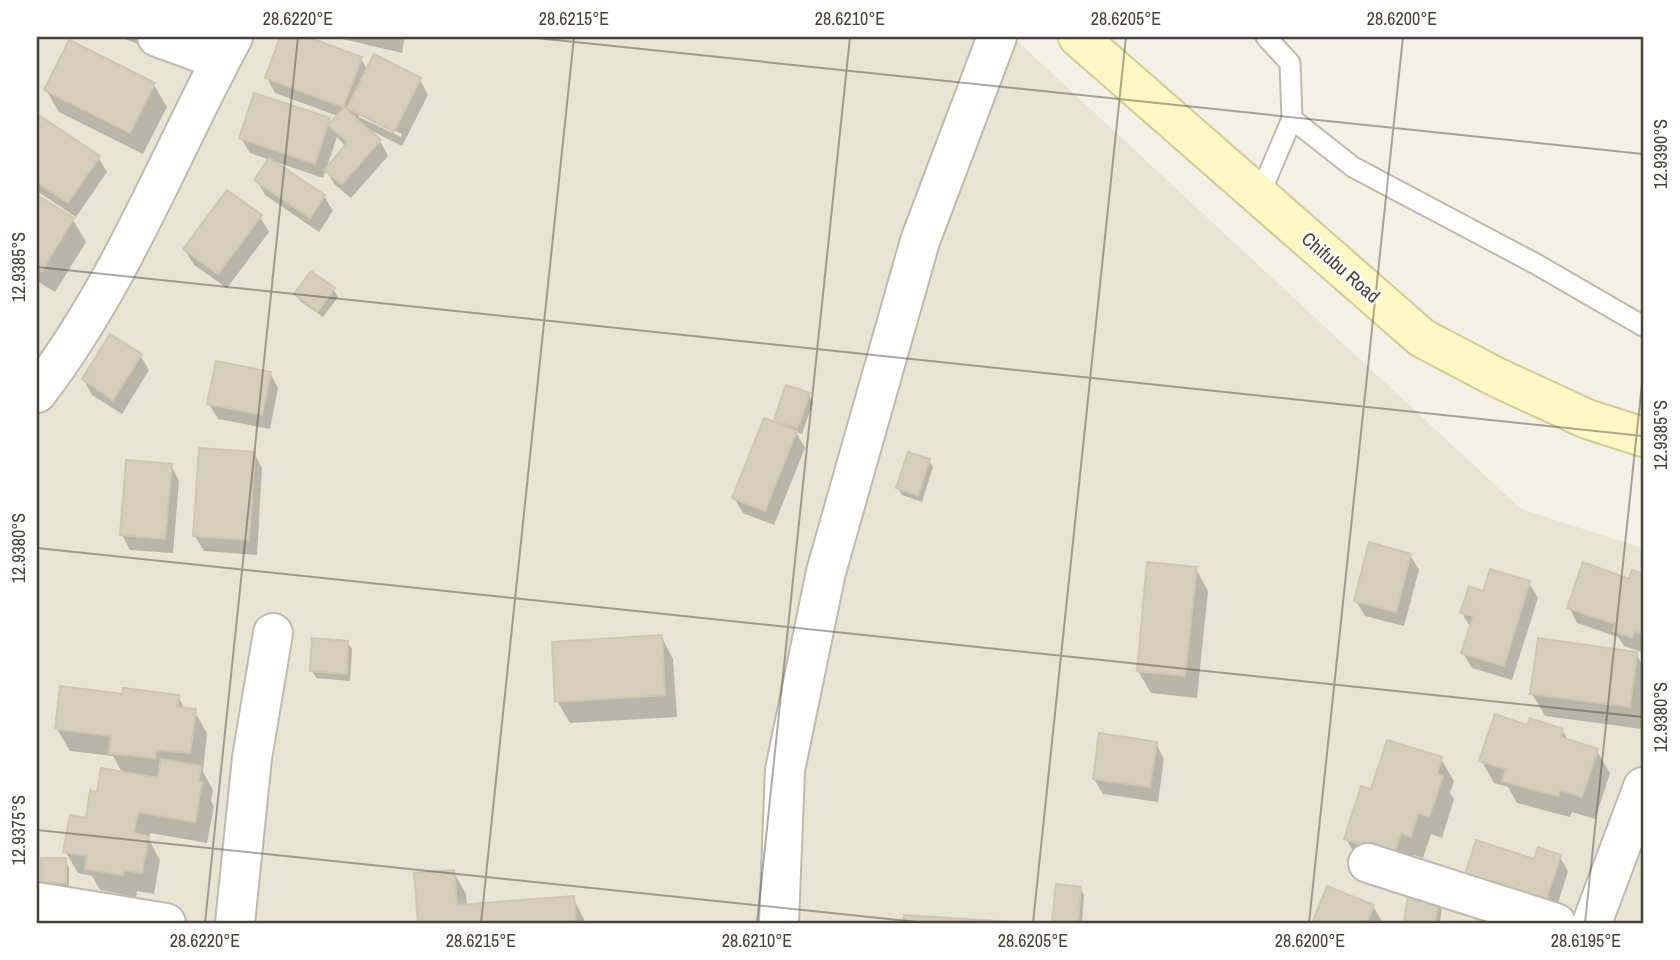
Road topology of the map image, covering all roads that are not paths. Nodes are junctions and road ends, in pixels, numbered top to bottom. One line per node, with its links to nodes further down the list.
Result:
1 (157, 37): 5 (street)
2 (997, 37): 17 (street)
3 (1077, 37): 7 (main road, Chifubu Road)
4 (1266, 37): 6 (lane)
5 (226, 48): 9 (street)
6 (1292, 119): 7 (lane); 8 (lane)
7 (1259, 196): 10 (main road, Chifubu Road)
8 (1643, 326)
9 (37, 393)
10 (1643, 437)
11 (273, 633): 16 (street)
12 (1643, 787): 19 (street)
13 (1368, 863): 18 (street)
14 (37, 902): 15 (street)
15 (166, 923)
16 (234, 923)
17 (779, 923)
18 (1556, 923)
19 (1592, 923)

